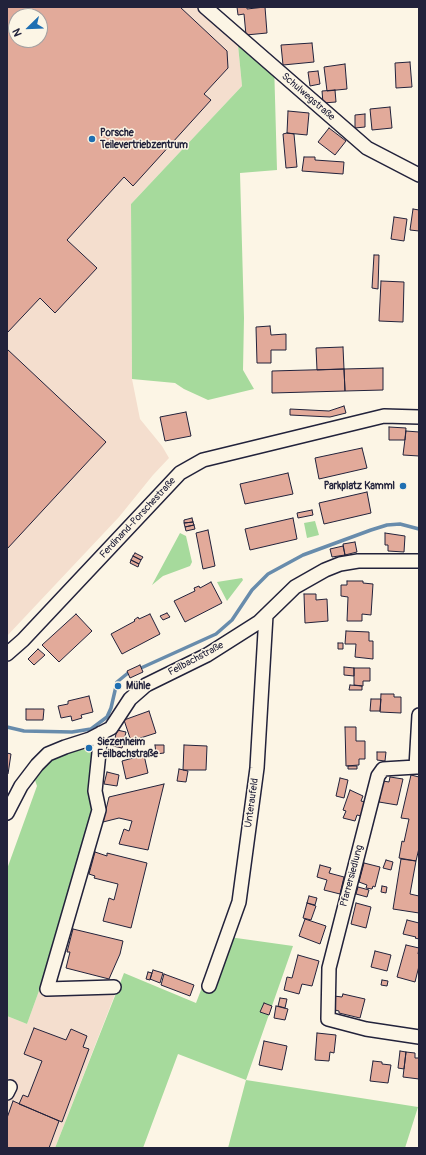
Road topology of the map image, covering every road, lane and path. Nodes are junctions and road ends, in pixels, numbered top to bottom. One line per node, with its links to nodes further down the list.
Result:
1 (205, 7): 2 (street, Schulwegstraße)
2 (419, 175)
3 (419, 417): 6 (street, Ferdinand-Porschestraße)
4 (419, 561): 5 (street, Feilbachstraße)
5 (266, 616): 8 (street, Feilbachstraße); 11 (street, Unteraufeld)
6 (7, 654)
7 (419, 715): 9 (street)
8 (101, 733): 10 (street, Feilbachstraße); 12 (street)
9 (418, 767): 13 (street, Pfarrersiedlung)
10 (7, 813)
11 (209, 986)
12 (114, 987)
13 (419, 1037)

